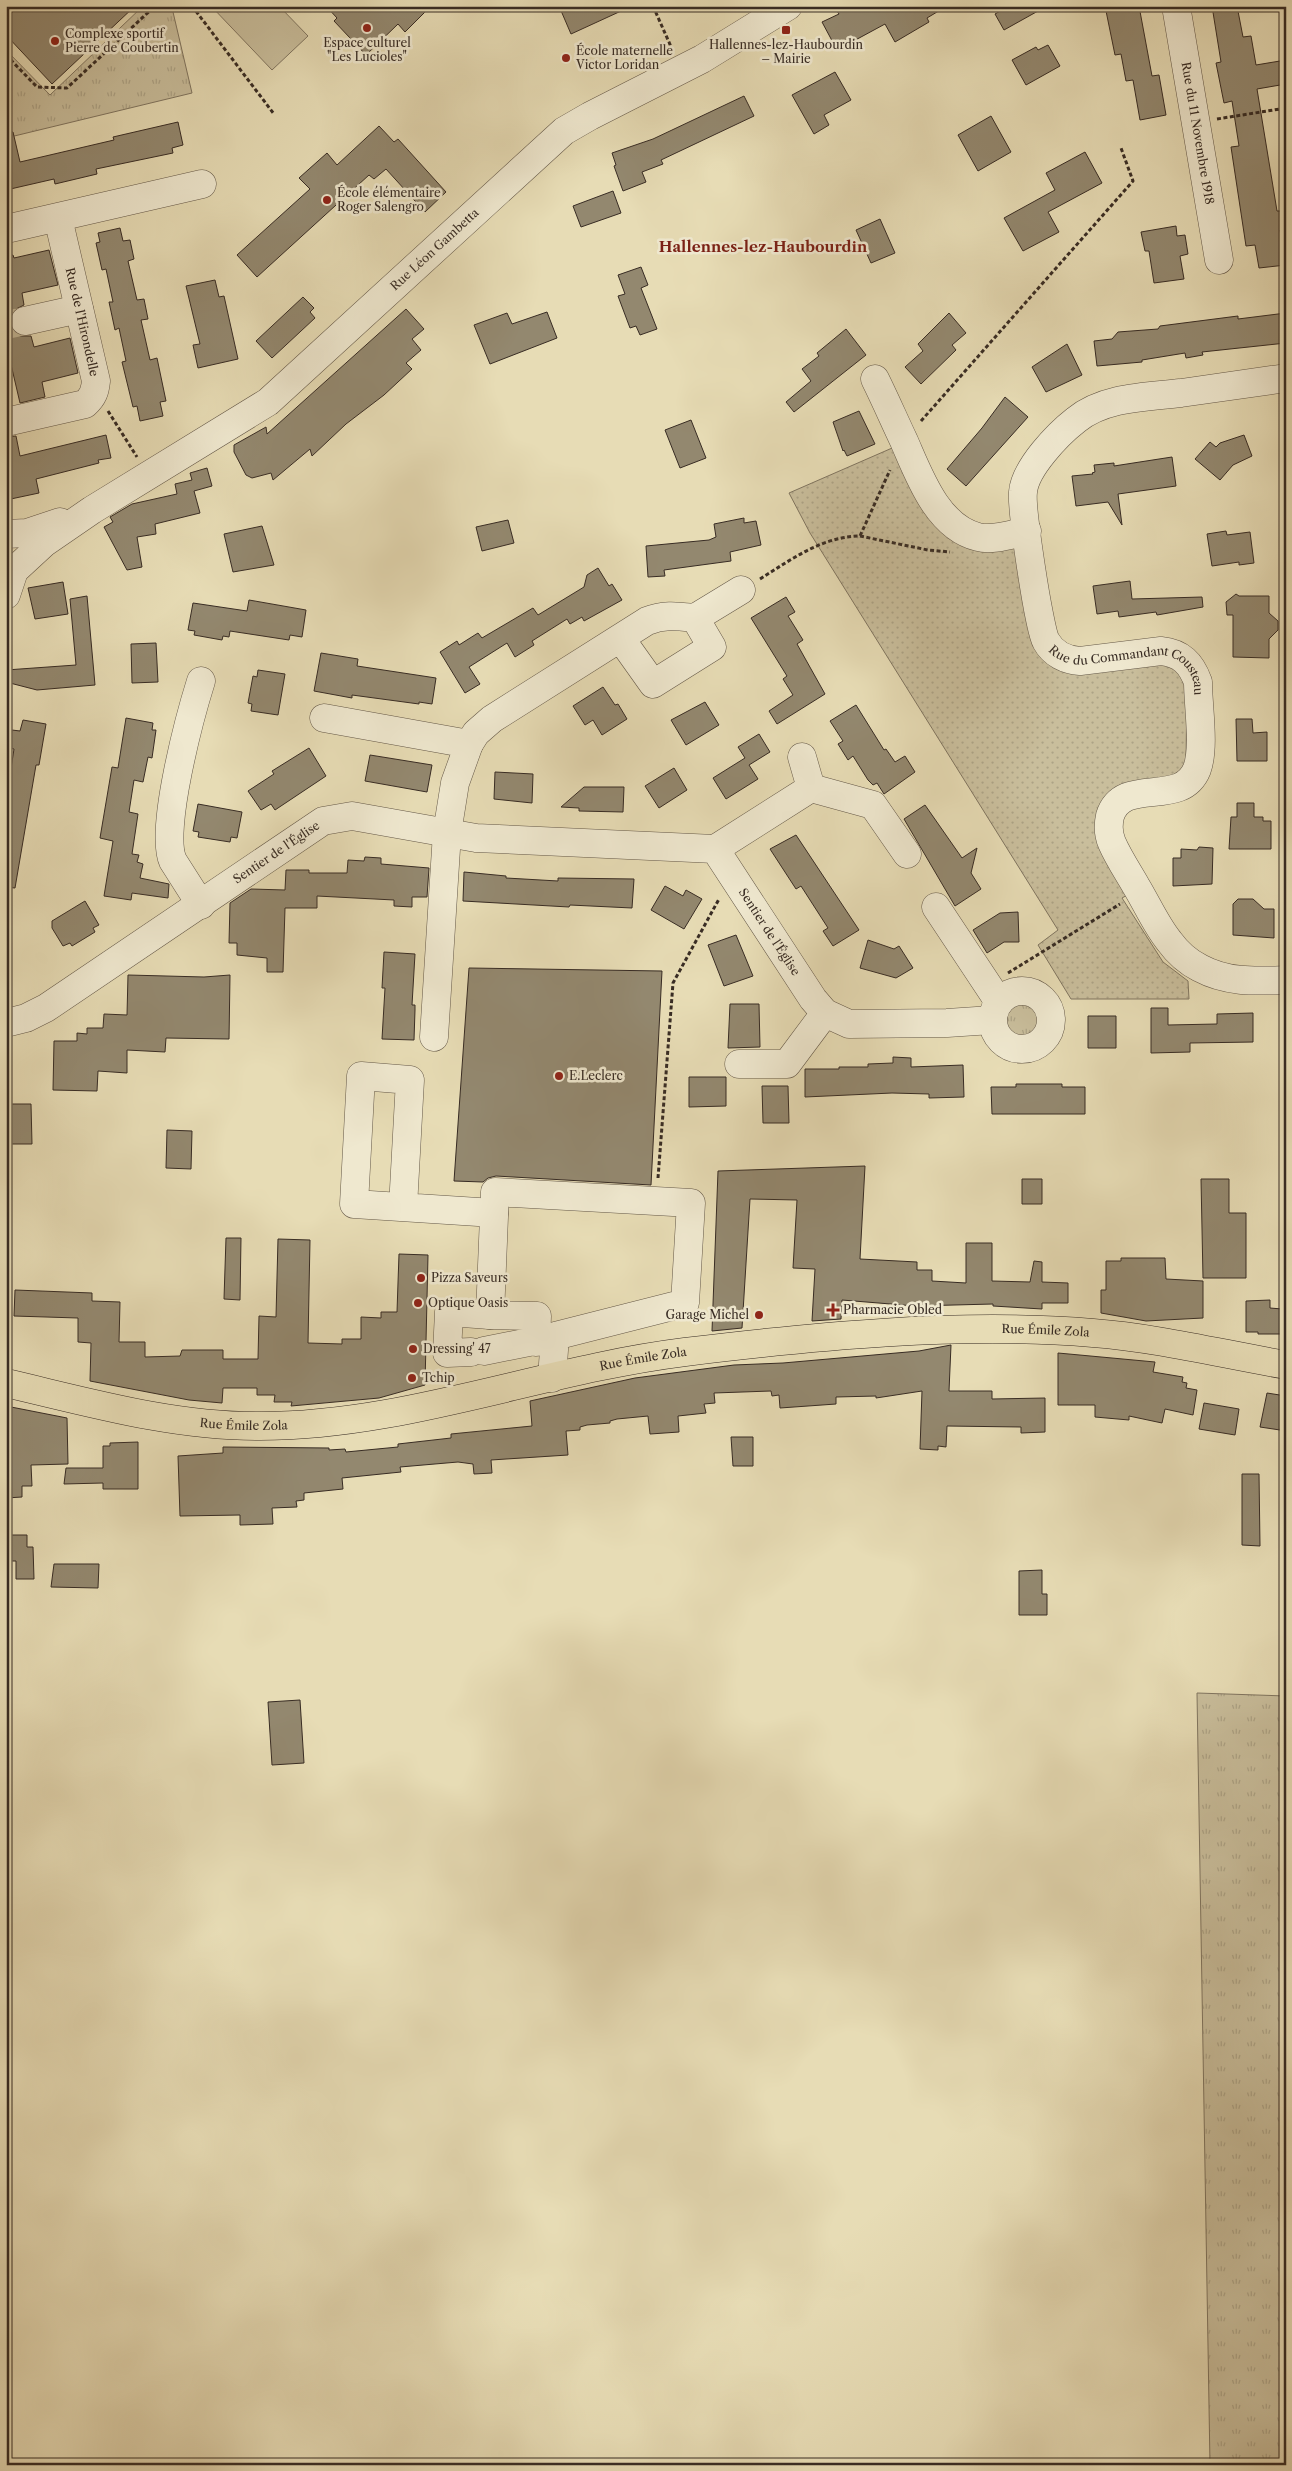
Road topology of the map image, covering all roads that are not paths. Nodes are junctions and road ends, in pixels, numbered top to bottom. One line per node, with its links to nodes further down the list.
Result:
1 (788, 6): 3 (street, Rue Léon Gambetta)
2 (1176, 6): 7 (street, Rue du 11 Novembre 1918)
3 (749, 18): 13 (street, Rue Léon Gambetta)
4 (202, 184): 5 (street)
5 (58, 218): 6 (street); 8 (street, Rue de l'Hirondelle)
6 (6, 229)
7 (1219, 260)
8 (79, 309): 9 (street); 12 (street, Rue de l'Hirondelle)
9 (25, 321)
10 (1286, 378): 14 (street, Rue du Commandant Cousteau)
11 (875, 379): 14 (street)
12 (6, 422)
13 (92, 510): 15 (street, Rue Léon Gambetta); 16 (street, Rue Léon Gambetta)
14 (1027, 531): 30 (street, Rue du Commandant Cousteau)
15 (6, 535): 16 (street)
16 (11, 579)
17 (741, 590): 18 (street)
18 (695, 618): 19 (street); 19 (street)
19 (620, 639): 22 (street)
20 (201, 682): 28 (street)
21 (324, 718): 22 (street)
22 (470, 744): 25 (street)
23 (802, 757): 24 (street)
24 (811, 788): 26 (street); 27 (street)
25 (447, 833): 26 (street, Sentier de l'Église); 28 (street, Sentier de l'Église); 33 (street)
26 (715, 849): 31 (street, Sentier de l'Église)
27 (907, 854)
28 (201, 904): 32 (street, Sentier de l'Église)
29 (936, 907): 31 (street, Sentier de l'Église)
30 (1286, 980)
31 (825, 1013): 34 (street)
32 (6, 1023)
33 (434, 1037)
34 (739, 1064)
35 (403, 1207): 35 (street); 36 (street)
36 (494, 1213): 37 (street); 38 (street)
37 (490, 1315): 38 (street); 38 (street)
38 (545, 1339): 40 (street)
39 (1286, 1365): 40 (main road, Rue Émile Zola)
40 (552, 1378): 41 (main road, Rue Émile Zola)
41 (6, 1384)

